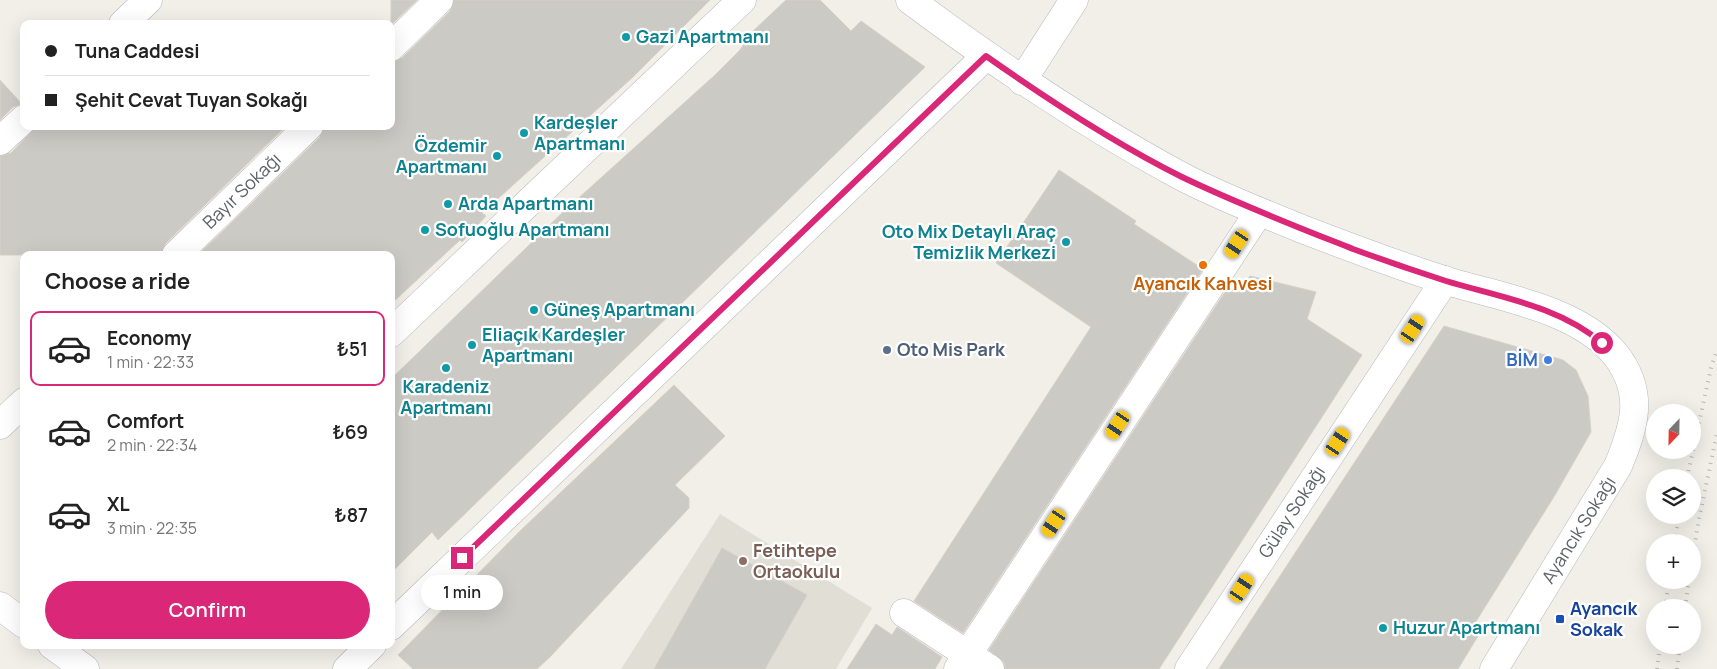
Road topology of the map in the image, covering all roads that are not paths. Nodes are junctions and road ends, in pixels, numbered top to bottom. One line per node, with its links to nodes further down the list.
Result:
1 (148, 0): 6 (street)
2 (439, 0): 7 (street)
3 (742, 0): 16 (street)
4 (910, 0): 8 (street)
5 (1074, 0): 9 (street)
6 (127, 20)
7 (395, 42)
8 (986, 56): 9 (street); 22 (street)
9 (1022, 81): 13 (street)
10 (20, 123): 12 (street)
11 (305, 130): 14 (street, Bayır Sokağı)
12 (0, 142)
13 (1259, 212): 15 (street); 24 (street)
14 (180, 251)
15 (1445, 280): 26 (street, Gülay Sokağı); 27 (street, Ayancık Sokağı)
16 (395, 329)
17 (20, 406): 18 (street)
18 (0, 425)
19 (0, 606): 21 (street)
20 (904, 613): 24 (street)
21 (20, 621)
22 (395, 622)
23 (368, 649): 25 (street)
24 (972, 664)
25 (347, 669)
26 (1189, 669)
27 (1494, 669)

